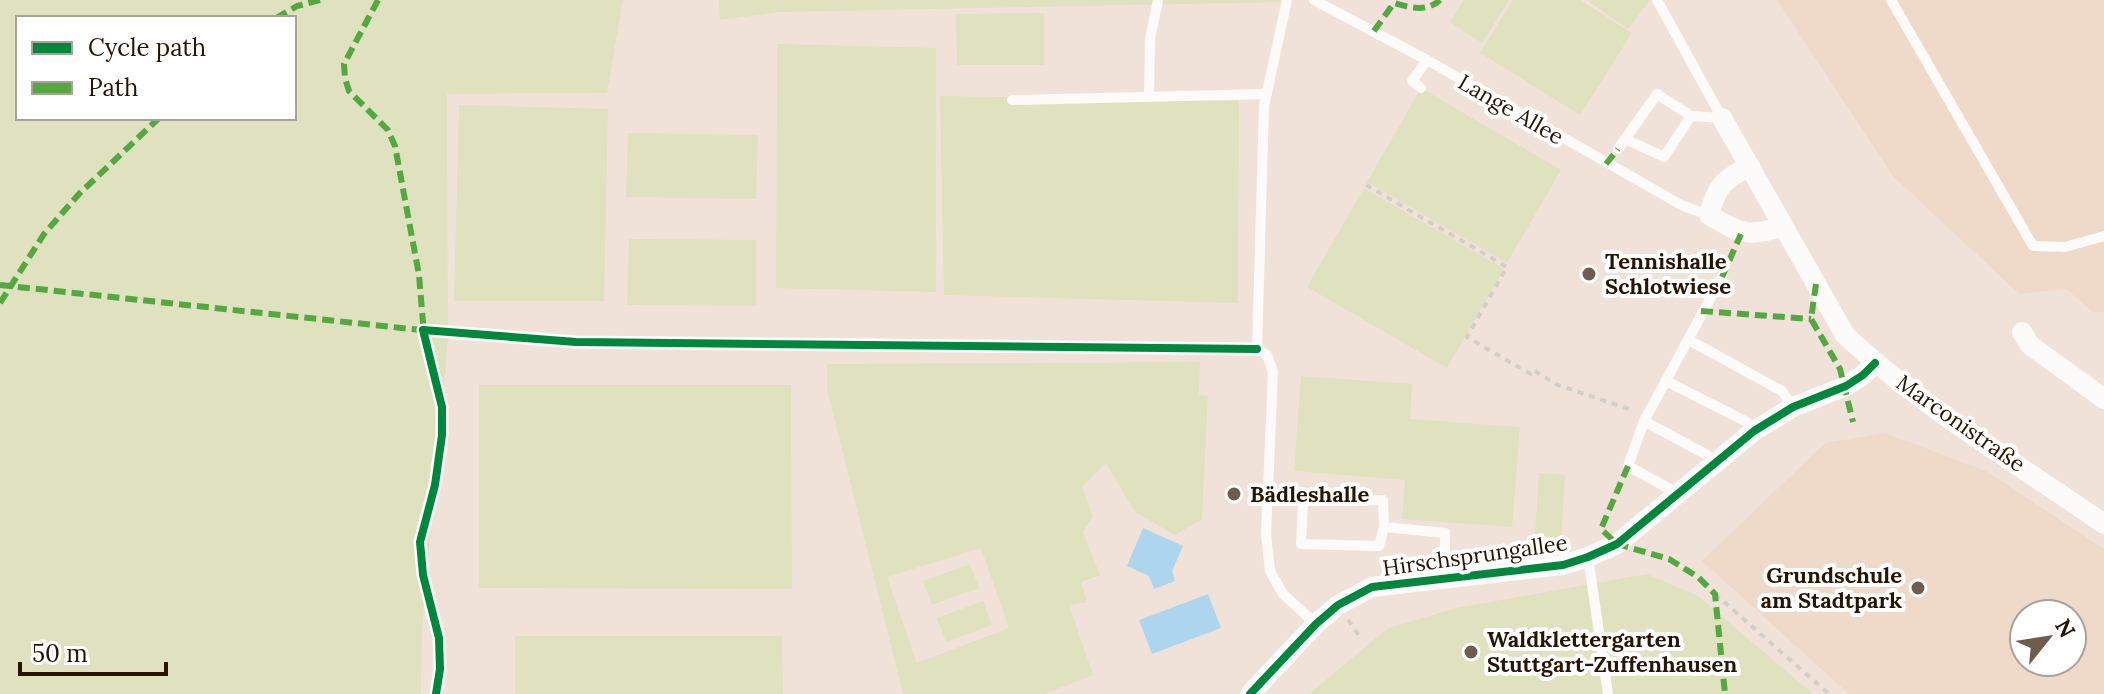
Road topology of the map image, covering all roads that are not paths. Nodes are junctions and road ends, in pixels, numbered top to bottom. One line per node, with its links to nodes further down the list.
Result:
1 (1158, 0): 9 (lane)
2 (1287, 0): 8 (lane)
3 (1314, 0): 6 (lane, Lange Allee)
4 (1657, 0): 12 (lane, Marconistraße)
5 (1891, 0): 18 (lane)
6 (1427, 60): 7 (lane); 16 (lane, Lange Allee)
7 (1421, 88)
8 (1267, 94): 9 (lane); 34 (lane)
9 (1149, 97): 10 (lane)
10 (1012, 100)
11 (1691, 116): 12 (lane); 13 (lane); 13 (lane)
12 (1722, 118): 15 (street, Marconistraße)
13 (1625, 139): 14 (lane)
14 (1618, 149)
15 (1750, 166): 16 (street); 17 (street, Marconistraße)
16 (1709, 215): 17 (street)
17 (1783, 226): 22 (street, Marconistraße)
18 (2104, 236)
19 (1722, 277): 21 (lane)
20 (2022, 332): 24 (street)
21 (1689, 340): 23 (lane); 25 (lane)
22 (1875, 363): 25 (street, Hirschsprungallee); 30 (street, Marconistraße)
23 (1666, 381): 26 (lane); 27 (lane)
24 (2104, 399)
25 (1793, 407): 27 (street, Hirschsprungallee)
26 (1645, 418): 28 (lane); 29 (lane)
27 (1754, 431): 28 (street, Hirschsprungallee)
28 (1714, 463): 29 (street, Hirschsprungallee)
29 (1677, 493): 32 (street, Hirschsprungallee)
30 (2104, 524)
31 (1384, 527): 31 (lane); 33 (lane)
32 (1588, 557): 33 (street, Hirschsprungallee); 36 (lane)
33 (1445, 578): 34 (street, Hirschsprungallee)
34 (1316, 624): 35 (street, Hirschsprungallee)
35 (1250, 694)
36 (1608, 694)

